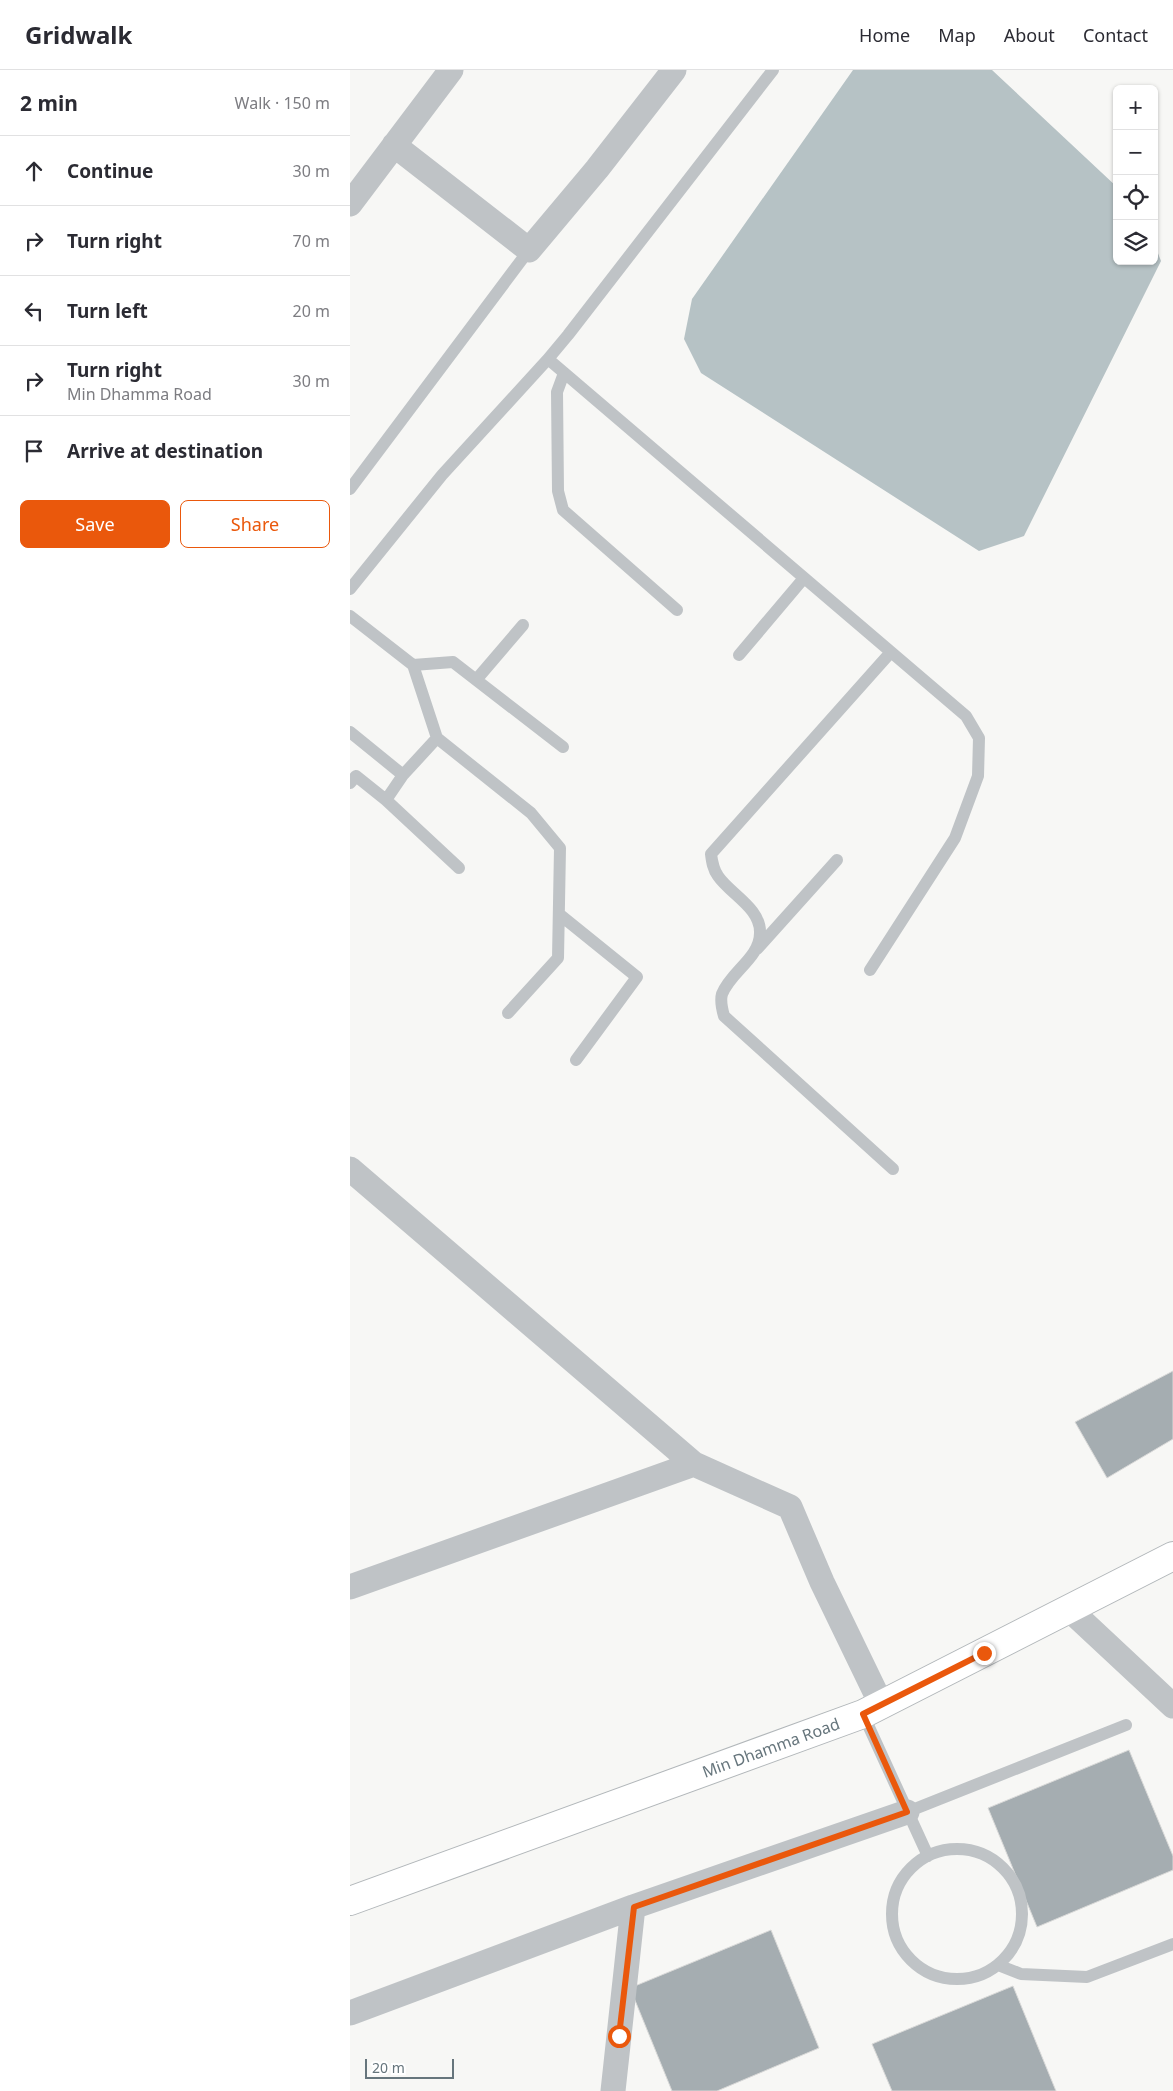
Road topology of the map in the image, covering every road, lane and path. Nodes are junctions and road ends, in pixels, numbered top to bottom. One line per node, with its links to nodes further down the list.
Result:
1 (451, 70): 4 (street)
2 (674, 70): 6 (street)
3 (773, 70): 7 (lane)
4 (394, 145): 5 (street); 6 (street)
5 (350, 204)
6 (529, 250): 9 (lane)
7 (548, 359): 8 (lane); 11 (lane)
8 (564, 373): 10 (lane); 12 (lane)
9 (350, 490)
10 (804, 578): 15 (lane); 16 (lane)
11 (350, 589)
12 (677, 610)
13 (350, 616): 17 (lane)
14 (523, 625): 18 (lane)
15 (890, 652): 28 (lane); 29 (lane)
16 (739, 654)
17 (413, 664): 18 (lane); 20 (lane)
18 (476, 680): 21 (lane)
19 (350, 732): 22 (lane)
20 (437, 738): 22 (lane); 27 (lane)
21 (564, 747)
22 (403, 775): 24 (lane)
23 (350, 783): 24 (lane)
24 (386, 800): 26 (lane)
25 (837, 860): 28 (lane)
26 (459, 868)
27 (559, 914): 30 (lane); 31 (lane)
28 (757, 949): 33 (lane)
29 (870, 970)
30 (508, 1013)
31 (576, 1060)
32 (350, 1169): 34 (street)
33 (893, 1169)
34 (694, 1464): 36 (street); 39 (street)
35 (1173, 1556): 37 (main road, Min Dhamma Road)
36 (350, 1587)
37 (1070, 1610): 38 (street); 39 (main road, Min Dhamma Road)
38 (1173, 1706)
39 (872, 1710): 41 (lane); 43 (main road, Min Dhamma Road)
40 (1126, 1725): 41 (lane)
41 (907, 1812): 42 (lane); 44 (street)
42 (928, 1856): 46 (lane); 46 (lane)
43 (350, 1901)
44 (634, 1907): 47 (street); 48 (street)
45 (1173, 1944): 46 (lane)
46 (998, 1965)
47 (350, 2013)
48 (613, 2091)

